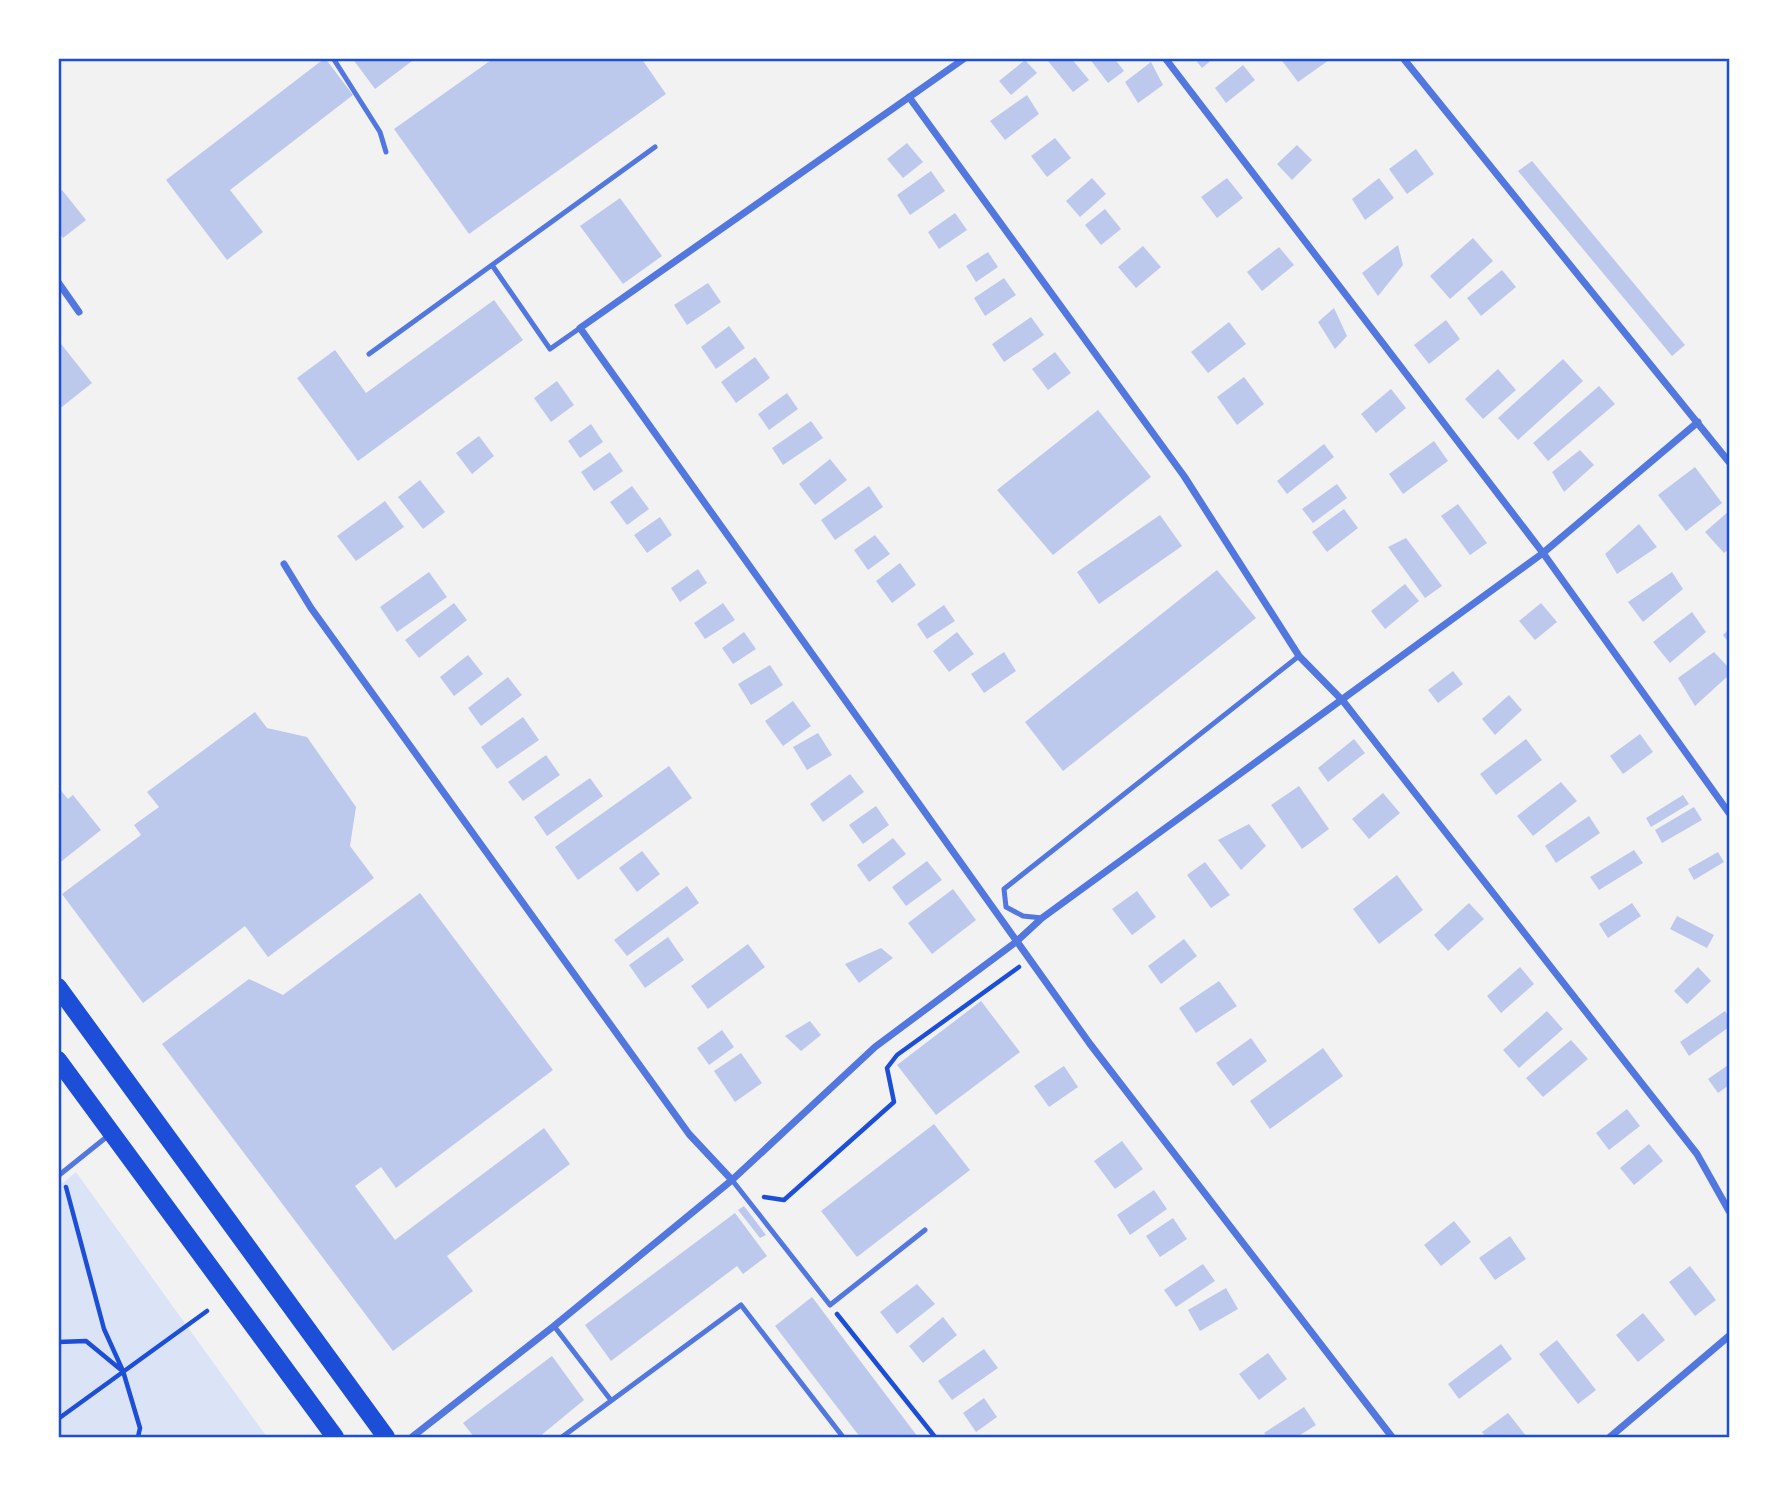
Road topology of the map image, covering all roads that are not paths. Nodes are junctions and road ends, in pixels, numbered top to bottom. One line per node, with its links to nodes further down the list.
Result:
1 (333, 58): 7 (lane)
2 (965, 58): 5 (street)
3 (1165, 58): 15 (street)
4 (1404, 58): 13 (street)
5 (909, 97): 11 (street); 17 (street)
6 (655, 147): 8 (lane)
7 (386, 152)
8 (492, 265): 11 (lane); 12 (lane)
9 (58, 282): 10 (street)
10 (79, 312)
11 (580, 328): 21 (street)
12 (369, 354)
13 (1698, 422): 14 (street); 15 (street)
14 (1729, 462)
15 (1543, 553): 18 (street); 19 (street)
16 (284, 564): 26 (street)
17 (1299, 656): 18 (street); 20 (lane)
18 (1343, 701): 20 (street); 27 (street)
19 (1729, 813)
20 (1042, 918): 21 (street)
21 (1016, 942): 26 (street); 37 (street)
22 (58, 987): 33 (main road)
23 (58, 1060): 24 (main road)
24 (112, 1133): 25 (lane); 32 (main road)
25 (60, 1174)
26 (732, 1180): 28 (lane); 29 (street)
27 (1729, 1210)
28 (925, 1230)
29 (554, 1326): 31 (lane); 34 (street)
30 (1729, 1336): 38 (street)
31 (610, 1399): 35 (lane); 36 (lane)
32 (335, 1437)
33 (386, 1437)
34 (412, 1437)
35 (562, 1437)
36 (843, 1437)
37 (1392, 1437)
38 (1610, 1437)

